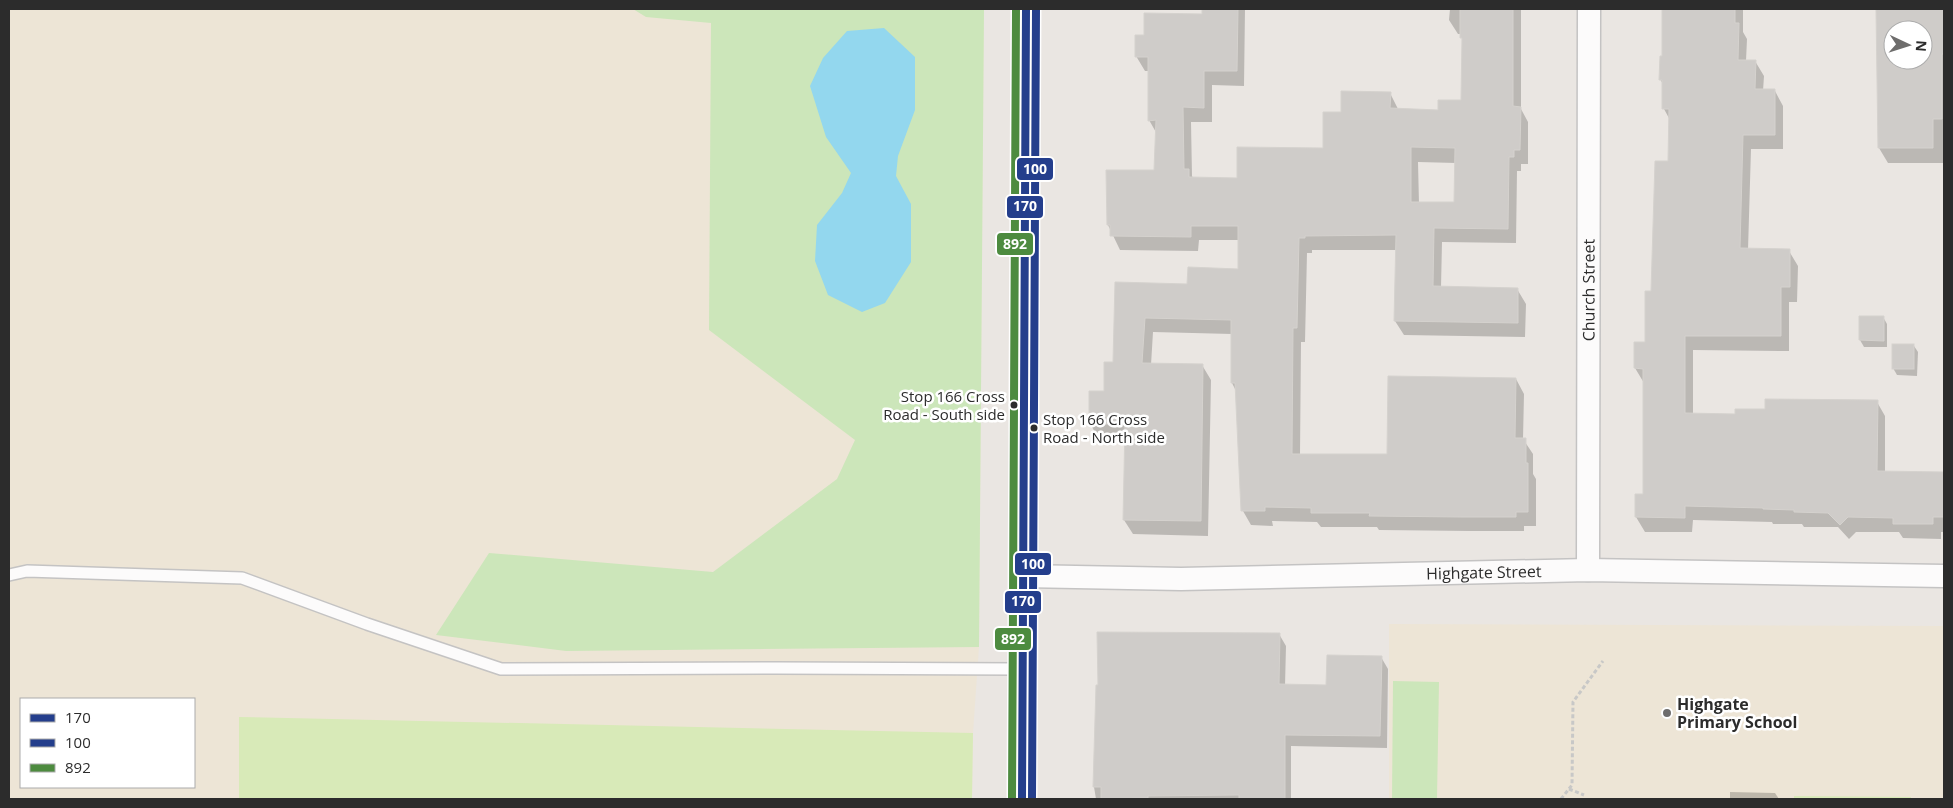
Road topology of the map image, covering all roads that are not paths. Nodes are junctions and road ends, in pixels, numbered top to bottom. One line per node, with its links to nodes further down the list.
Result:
1 (1026, 9): 5 (highway)
2 (1589, 9): 3 (street, Church Street)
3 (1588, 570): 5 (street, Highgate Street); 6 (street, Highgate Street)
4 (9, 575): 7 (lane)
5 (1023, 576): 7 (highway)
6 (1944, 576)
7 (1023, 670): 8 (highway)
8 (1022, 799)

